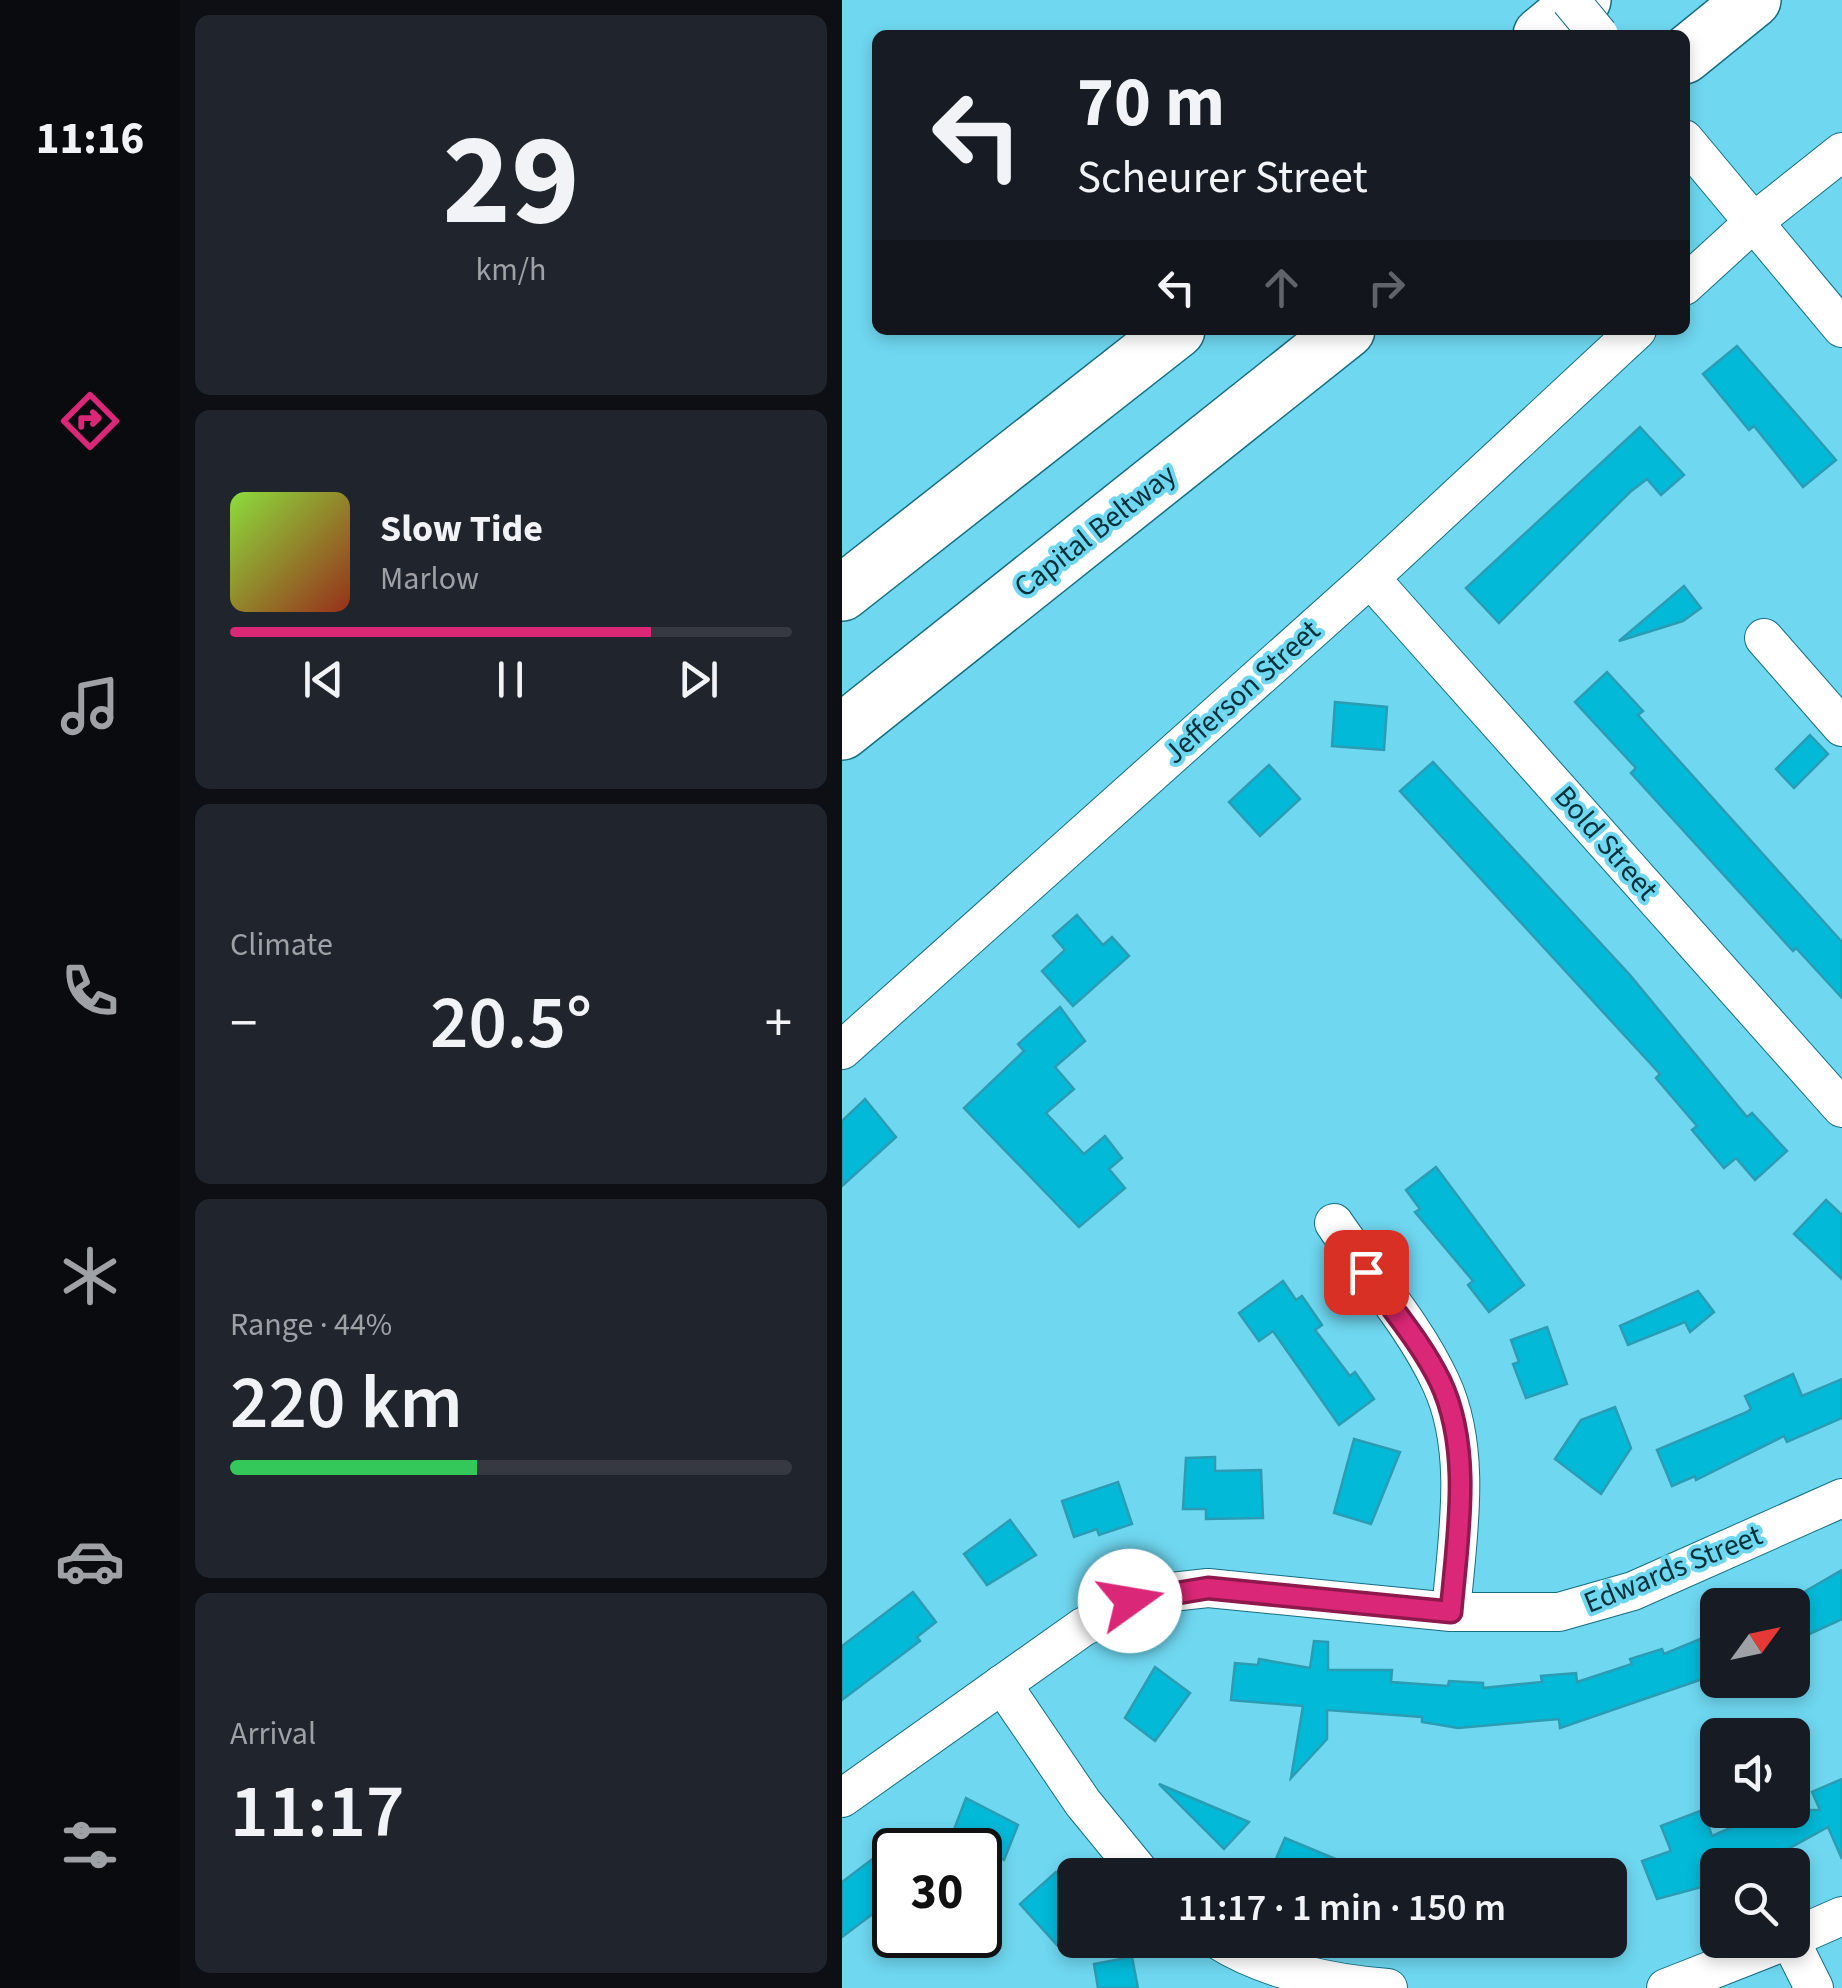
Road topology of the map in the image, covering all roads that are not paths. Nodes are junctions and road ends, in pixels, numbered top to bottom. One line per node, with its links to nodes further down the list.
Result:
1 (1570, 0): 5 (street, bridge)
2 (1584, 0): 4 (highway)
3 (1754, 0): 6 (highway)
4 (1547, 30)
5 (1595, 30)
6 (1690, 51)
7 (1690, 145): 9 (street)
8 (1842, 152): 9 (street)
9 (1755, 221): 10 (street); 11 (street)
10 (1690, 281)
11 (1842, 328)
12 (1171, 335): 16 (highway)
13 (1341, 335): 19 (highway, Capital Beltway)
14 (1633, 335): 15 (street, Jefferson Street)
15 (1370, 578): 20 (street, Jefferson Street); 21 (street, Bold Street)
16 (842, 594)
17 (1764, 638): 18 (street)
18 (1842, 727)
19 (842, 732)
20 (842, 1050)
21 (1842, 1108)
22 (1334, 1223): 24 (street)
23 (1842, 1498): 24 (street, Edwards Street)
24 (1451, 1612): 25 (street, Edwards Street)
25 (1002, 1684): 26 (street, Edwards Street); 27 (street)
26 (842, 1798)
27 (1128, 1858)
28 (1842, 1916): 29 (street)
29 (1810, 1930)
30 (1742, 1958): 34 (street)
31 (1799, 1958): 35 (street)
32 (1235, 1962): 33 (street)
33 (1388, 1988)
34 (1666, 1988)
35 (1814, 1988)

